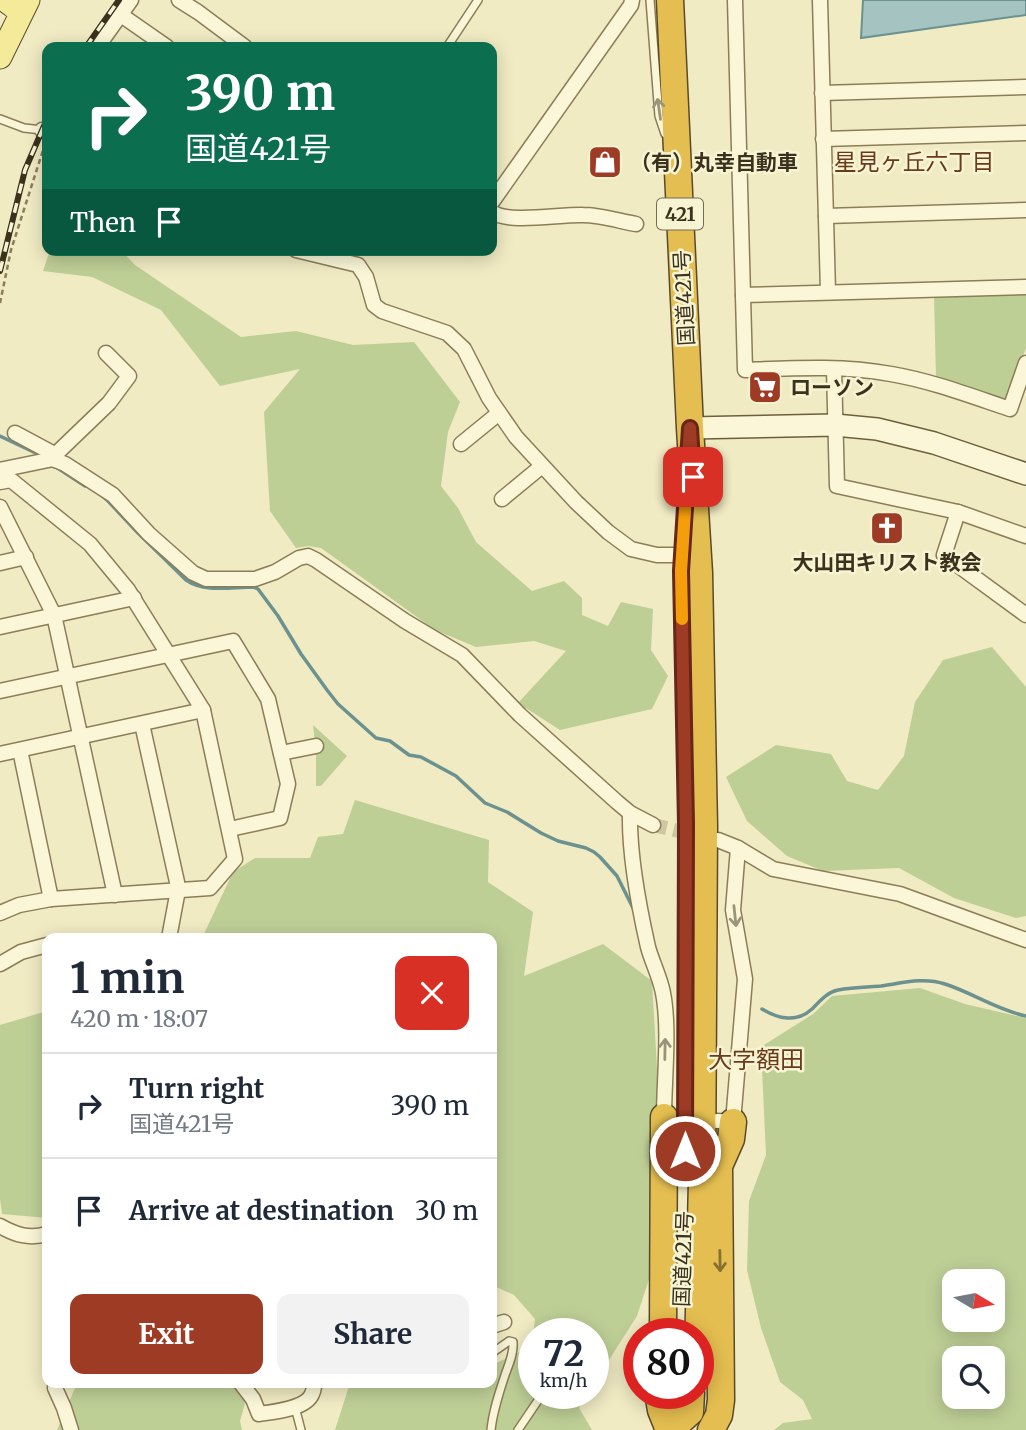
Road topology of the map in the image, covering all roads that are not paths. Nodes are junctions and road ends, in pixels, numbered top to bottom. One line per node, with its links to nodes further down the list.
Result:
1 (131, 0): 10 (street)
2 (180, 0): 13 (street)
3 (478, 0): 14 (lane)
4 (632, 0): 23 (street)
5 (650, 0): 22 (lane, one-way to 5)
6 (670, 0): 22 (highway, 国道421号 / 421)
7 (735, 0): 31 (street)
8 (820, 0): 17 (street)
9 (17, 5): 15 (main road)
10 (121, 15): 11 (street); 12 (street)
11 (101, 42)
12 (160, 42)
13 (238, 42)
14 (450, 42)
15 (0, 57)
16 (1026, 87): 17 (street)
17 (822, 93): 21 (street)
18 (0, 119): 19 (lane)
19 (42, 132)
20 (1026, 133): 21 (street)
21 (823, 139): 25 (street)
22 (679, 174): 37 (highway, 国道421号 / 421)
23 (497, 195)
24 (1026, 210): 25 (street)
25 (826, 216): 30 (street)
26 (497, 217): 27 (street)
27 (636, 224)
28 (321, 256): 35 (street)
29 (1026, 287): 30 (street)
30 (828, 292): 31 (street)
31 (743, 295): 34 (street)
32 (106, 353): 40 (street)
33 (1026, 363): 34 (street)
34 (834, 369): 36 (street)
35 (499, 413): 39 (street); 41 (street)
36 (835, 425): 37 (street); 43 (street); 47 (street)
37 (690, 428): 49 (highway, 国道421号 / 421); 85 (highway, 国道421号 / 421)
38 (15, 433): 40 (street)
39 (461, 444)
40 (51, 459): 42 (street); 66 (street)
41 (542, 466): 45 (street); 49 (street)
42 (0, 470)
43 (1026, 474)
44 (0, 482): 52 (street)
45 (502, 499)
46 (0, 507): 50 (street)
47 (958, 512): 48 (street); 54 (street)
48 (1026, 536)
49 (682, 555): 84 (highway, 国道421号 / 421)
50 (26, 557): 51 (street); 53 (street)
51 (0, 563)
52 (134, 598): 53 (street); 56 (street)
53 (54, 615): 55 (street); 57 (street)
54 (1026, 615)
55 (0, 627)
56 (170, 654): 57 (street); 59 (street); 64 (street)
57 (68, 676): 58 (street); 61 (street)
58 (0, 691)
59 (204, 710): 60 (street); 68 (street)
60 (142, 724): 61 (street); 71 (street)
61 (82, 737): 63 (street); 72 (street)
62 (316, 746): 64 (street)
63 (20, 750): 65 (street); 73 (street)
64 (281, 753): 68 (street)
65 (0, 754)
66 (630, 813): 67 (street); 79 (street, one-way to 66)
67 (653, 825)
68 (230, 829): 71 (street)
69 (718, 841): 70 (street)
70 (738, 848): 76 (street); 80 (street, one-way to 80)
71 (178, 890): 72 (street); 75 (street)
72 (116, 894): 73 (street)
73 (51, 899): 74 (street)
74 (0, 913)
75 (170, 933)
76 (1026, 940)
77 (42, 946): 78 (street)
78 (0, 964)
79 (668, 1118): 83 (highway)
80 (725, 1122): 101 (highway, one-way to 101)
81 (0, 1226): 82 (street)
82 (42, 1235)
83 (663, 1318)
84 (691, 1318)
85 (693, 1318)
86 (497, 1349): 99 (lane)
87 (55, 1388): 97 (street)
88 (245, 1388): 90 (street)
89 (314, 1388): 90 (street)
90 (295, 1407): 98 (lane)
91 (532, 1409): 100 (lane)
92 (661, 1409): 96 (highway)
93 (679, 1409): 96 (highway)
94 (689, 1409): 96 (highway)
95 (690, 1409): 96 (highway)
96 (678, 1427)
97 (71, 1430)
98 (301, 1430)
99 (491, 1430)
100 (518, 1430)
101 (711, 1430)

